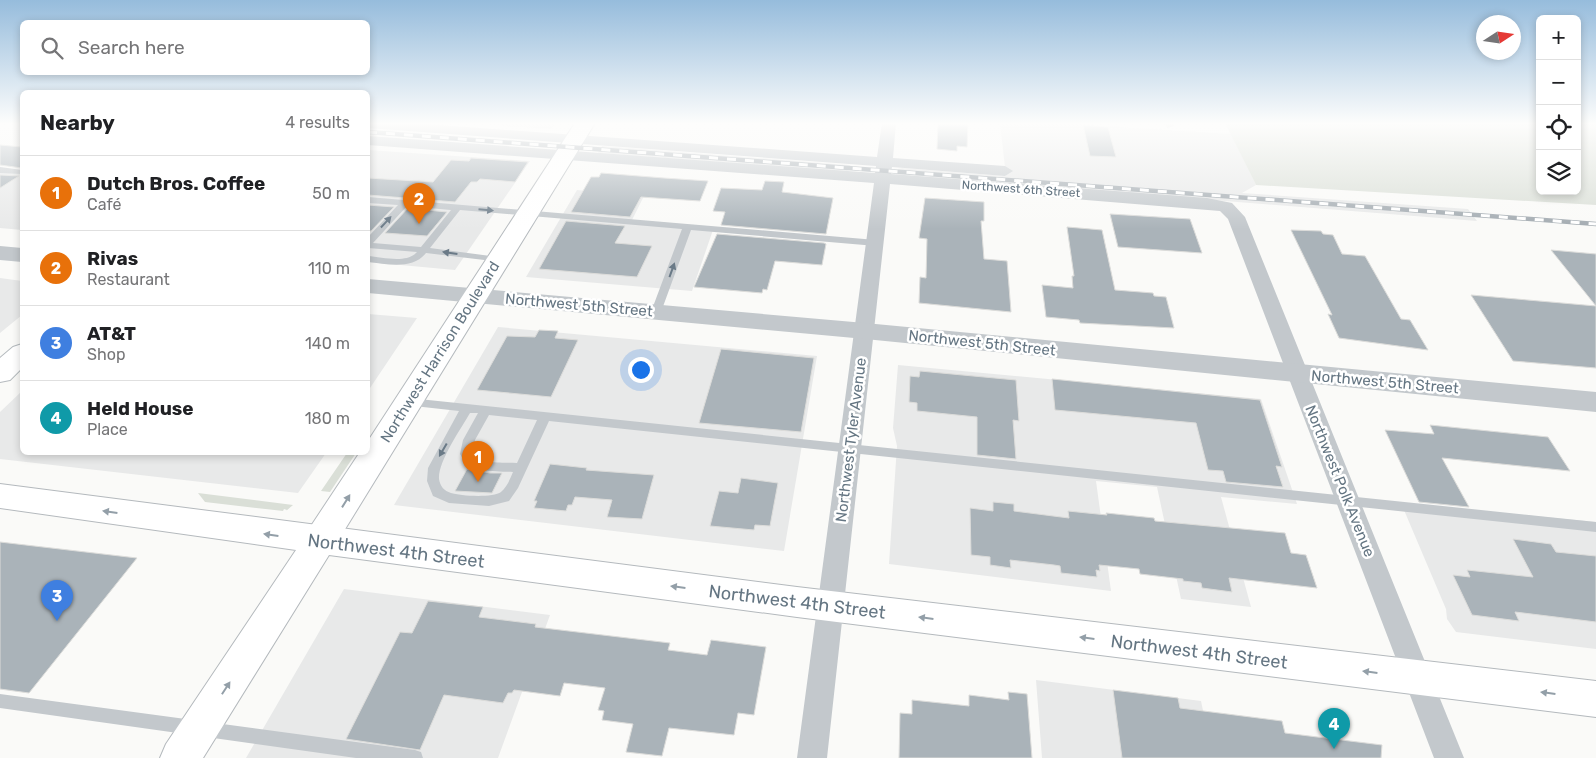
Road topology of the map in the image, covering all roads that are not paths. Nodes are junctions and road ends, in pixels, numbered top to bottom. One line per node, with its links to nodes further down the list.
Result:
1 (562, 158): 12 (main road, Northwest Harrison Boulevard)
2 (762, 158): 5 (street, Northwest 6th Street)
3 (885, 158): 5 (street, Northwest Tyler Avenue)
4 (0, 170): 7 (lane)
5 (884, 171): 6 (street, Northwest 6th Street); 11 (street, Northwest 6th Street); 16 (street, Northwest Tyler Avenue)
6 (1005, 171)
7 (20, 172)
8 (370, 200): 9 (lane)
9 (405, 202): 10 (lane); 14 (lane, one-way to 9)
10 (458, 207): 12 (lane, one-way to 12); 17 (lane)
11 (1226, 208): 27 (street, Northwest Polk Avenue)
12 (527, 214): 13 (lane); 22 (main road, Northwest Harrison Boulevard)
13 (687, 228): 16 (lane); 25 (lane, one-way to 13)
14 (370, 242)
15 (370, 244): 17 (lane)
16 (876, 244): 26 (street, Northwest Tyler Avenue)
17 (422, 250): 19 (lane); 21 (lane); 22 (lane, one-way to 17)
18 (0, 253): 20 (street)
19 (370, 253)
20 (20, 255)
21 (370, 259)
22 (498, 260): 24 (main road, Northwest Harrison Boulevard)
23 (370, 286): 24 (street, Northwest 5th Street)
24 (476, 296): 25 (street, Northwest 5th Street); 28 (main road, Northwest Harrison Boulevard)
25 (656, 312): 26 (street, Northwest 5th Street)
26 (865, 331): 27 (street, Northwest 5th Street); 33 (street, Northwest Tyler Avenue)
27 (1297, 374): 29 (street, Northwest 5th Street); 36 (street, Northwest Polk Avenue)
28 (409, 402): 30 (lane); 38 (main road, Northwest Harrison Boulevard, one-way to 28)
29 (1596, 402)
30 (467, 408): 31 (lane); 34 (lane, one-way to 34)
31 (486, 410): 32 (lane); 34 (lane)
32 (545, 416): 33 (lane); 34 (lane)
33 (850, 448): 36 (lane); 39 (street, Northwest Tyler Avenue)
34 (521, 468)
35 (0, 496): 38 (main road, Northwest 4th Street, one-way to 35)
36 (1348, 501): 37 (lane); 40 (street, Northwest Polk Avenue)
37 (1596, 527)
38 (319, 542): 39 (main road, Northwest 4th Street, one-way to 38); 43 (main road, Northwest Harrison Boulevard, one-way to 38)
39 (830, 607): 40 (main road, Northwest 4th Street, one-way to 39); 46 (street, Northwest Tyler Avenue)
40 (1419, 678): 41 (main road, Northwest 4th Street, one-way to 40); 47 (street, Northwest Polk Avenue)
41 (1596, 699)
42 (0, 700): 43 (lane)
43 (199, 729): 44 (main road, Northwest Harrison Boulevard); 45 (lane)
44 (180, 758)
45 (415, 758)
46 (812, 758)
47 (1450, 758)

